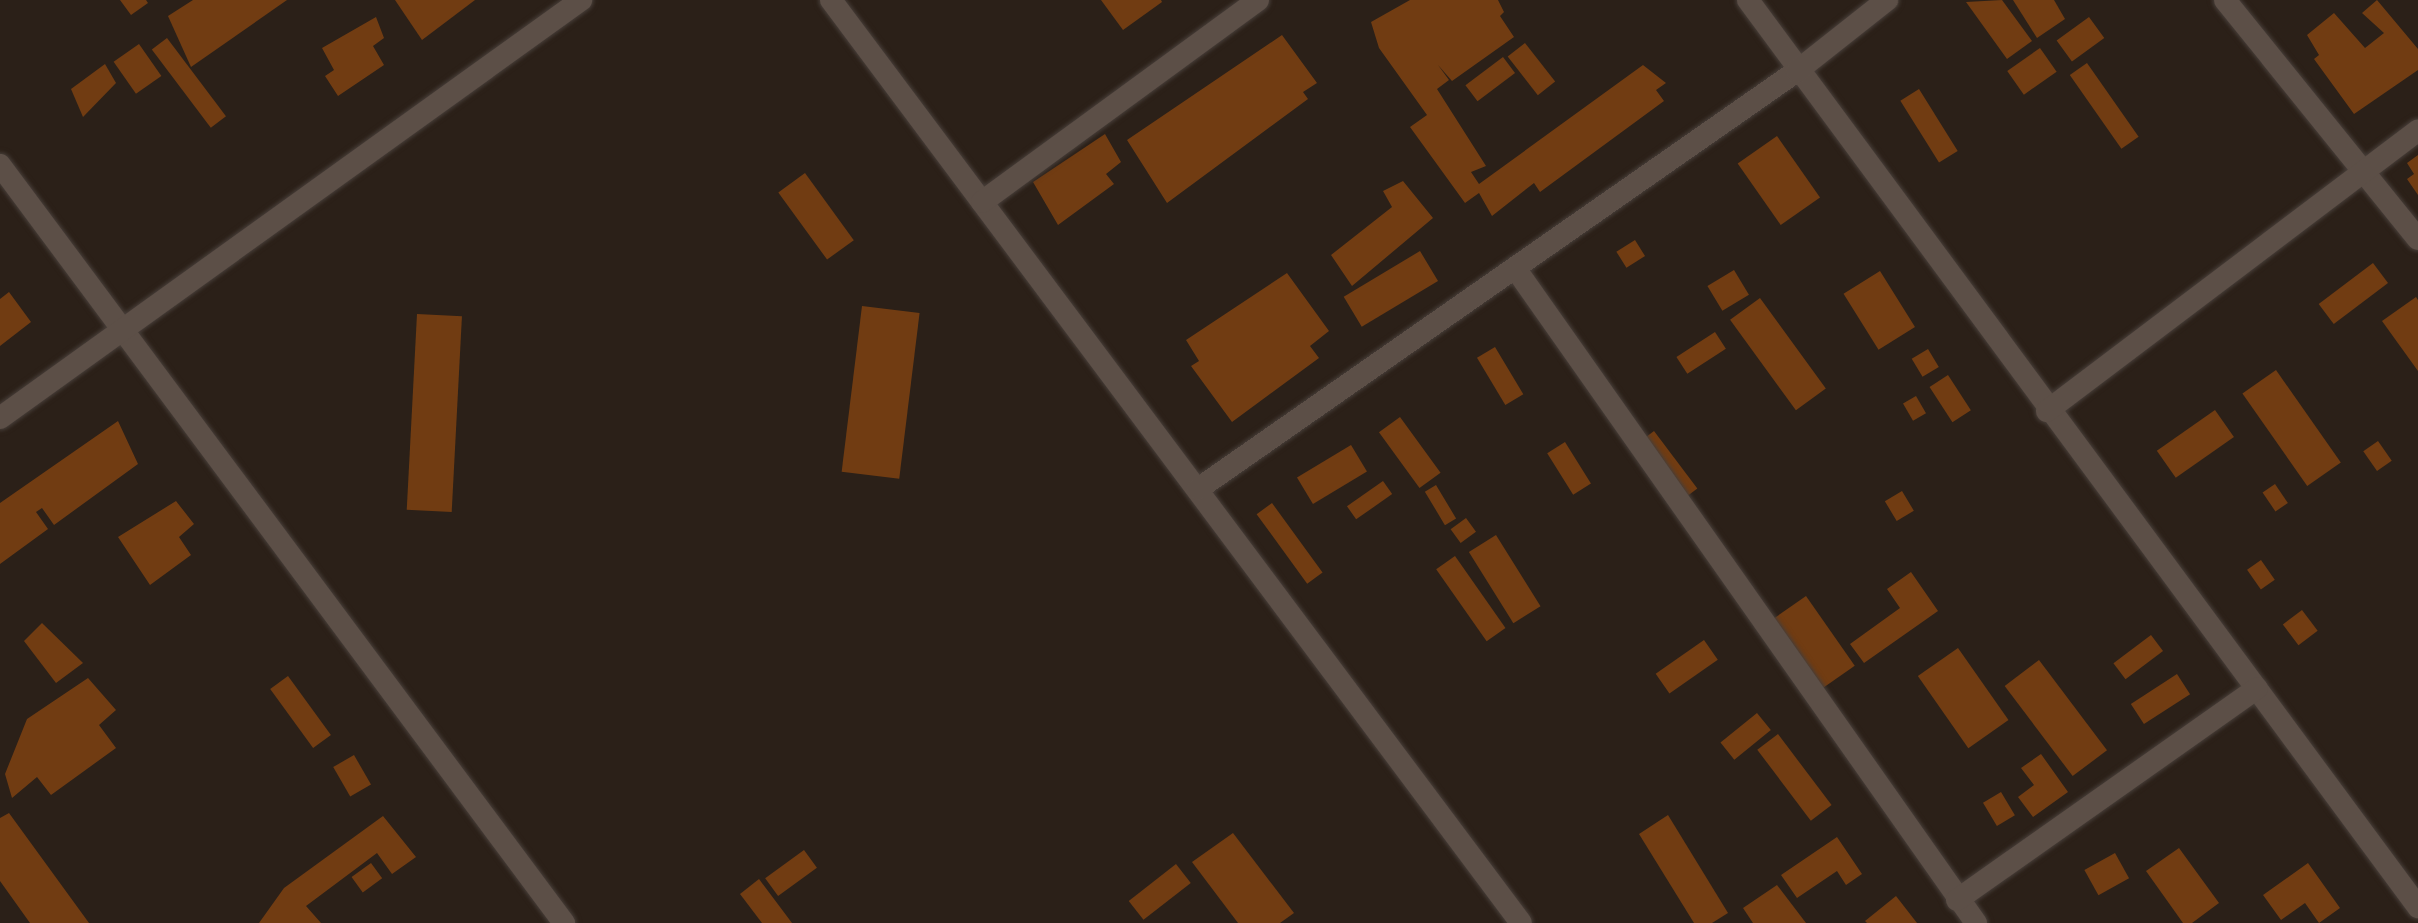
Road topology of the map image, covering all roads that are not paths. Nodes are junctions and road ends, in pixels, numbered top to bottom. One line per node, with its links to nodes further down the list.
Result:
1 (581, 0): 14 (street)
2 (831, 0): 11 (street)
3 (1258, 0): 11 (street)
4 (1748, 0): 7 (street)
5 (1887, 0): 7 (street)
6 (2225, 0): 10 (street)
7 (1797, 71): 13 (street); 15 (street)
8 (2418, 130): 10 (street)
9 (0, 165): 14 (street)
10 (2366, 169): 12 (street); 15 (street)
11 (982, 202): 17 (street)
12 (2418, 239)
13 (1515, 268): 17 (street); 19 (street)
14 (127, 331): 16 (street); 21 (street)
15 (2047, 411): 18 (street)
16 (0, 418)
17 (1198, 489): 22 (street)
18 (2257, 688): 19 (street); 20 (street)
19 (1957, 900): 23 (street)
20 (2418, 907)
21 (564, 923)
22 (1521, 923)
23 (1976, 923)

